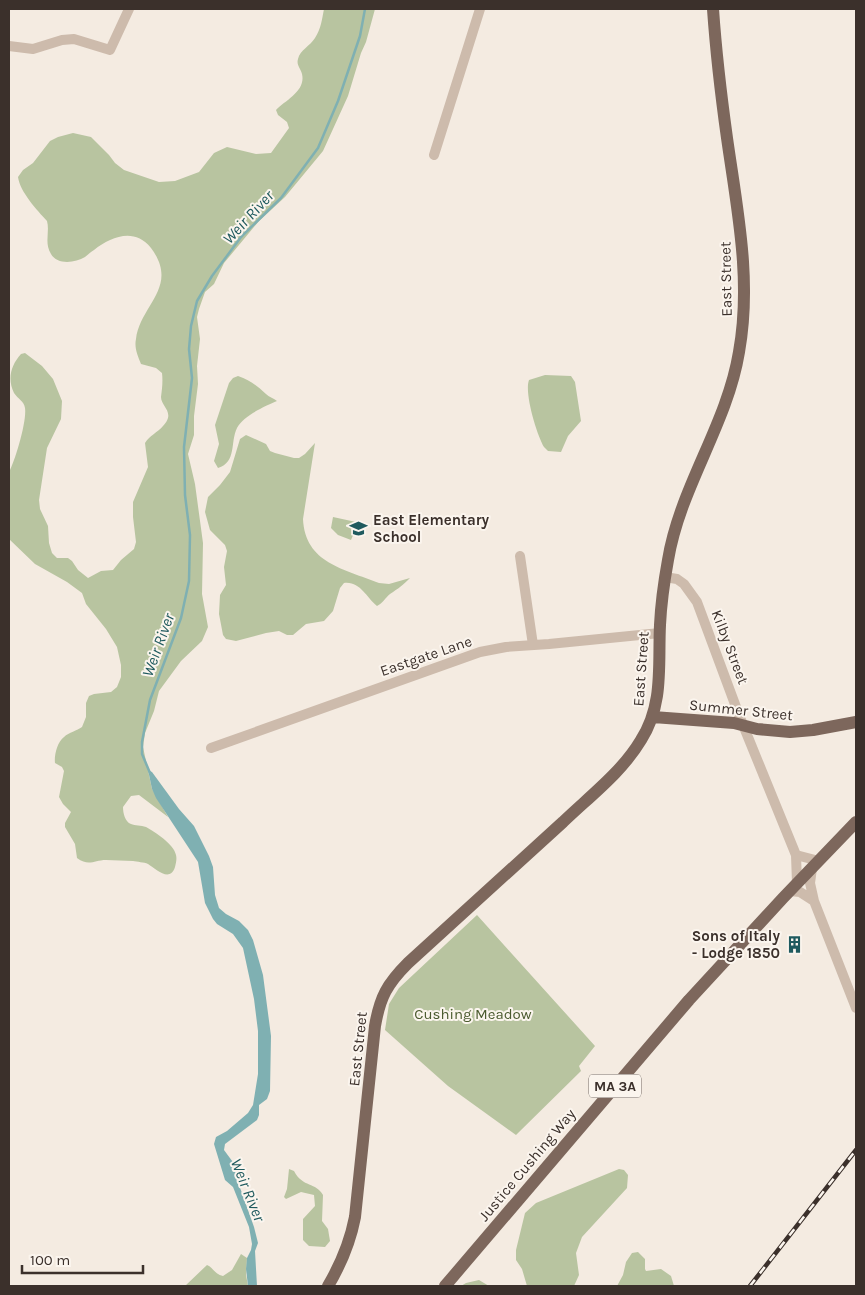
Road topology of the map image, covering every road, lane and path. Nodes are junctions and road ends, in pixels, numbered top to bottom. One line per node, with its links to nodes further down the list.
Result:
1 (129, 9): 4 (street)
2 (480, 9): 5 (street)
3 (713, 9): 7 (main road, East Street)
4 (9, 46)
5 (434, 155)
6 (520, 556): 9 (street)
7 (665, 577): 8 (main road, East Street); 12 (street, Kilby Street)
8 (660, 633): 9 (street, Eastgate Lane); 10 (main road, East Street)
9 (533, 645): 13 (street, Eastgate Lane)
10 (652, 717): 12 (main road, Summer Street); 20 (main road, East Street)
11 (856, 722): 12 (main road, Summer Street)
12 (744, 726): 15 (street, Kilby Street)
13 (210, 748)
14 (856, 822): 16 (main road, Justice Cushing Way / MA 3A)
15 (796, 855): 16 (street); 17 (street, Kilby Street)
16 (815, 865): 17 (main road, Justice Cushing Way / MA 3A); 18 (street)
17 (794, 887): 18 (street); 21 (main road, Justice Cushing Way / MA 3A)
18 (814, 901): 19 (street)
19 (856, 1008)
20 (328, 1286)
21 (445, 1286)

